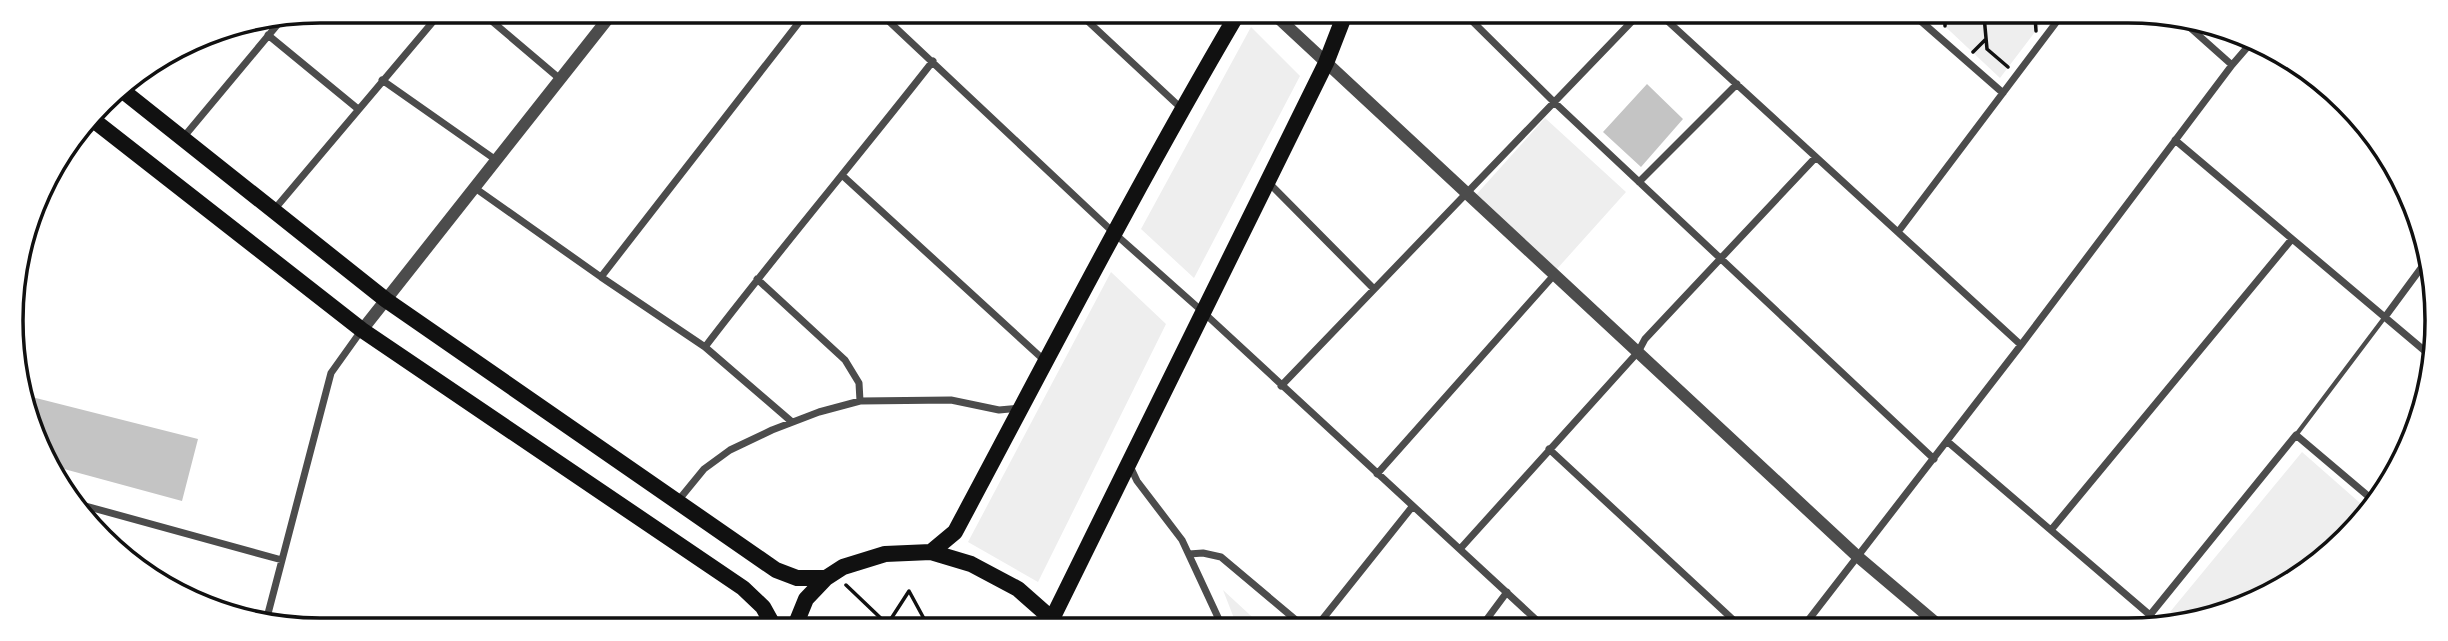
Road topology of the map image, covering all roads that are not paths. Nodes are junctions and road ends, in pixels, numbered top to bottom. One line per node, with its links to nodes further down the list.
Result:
1 (432, 23): 23 (street)
2 (494, 23): 22 (street)
3 (604, 23): 22 (street)
4 (798, 23): 47 (street)
5 (891, 23): 19 (street)
6 (1090, 23): 28 (street)
7 (1232, 23): 28 (main road)
8 (1284, 23): 20 (street)
9 (1343, 23): 20 (main road)
10 (1474, 23): 27 (street)
11 (1630, 23): 27 (street)
12 (1670, 23): 24 (street)
13 (1922, 23): 25 (street)
14 (2056, 23): 25 (street)
15 (276, 26): 17 (street)
16 (2192, 30): 21 (street)
17 (268, 35): 29 (street); 31 (street)
18 (2247, 48): 21 (street)
19 (933, 61): 35 (street); 42 (street)
20 (1326, 63): 36 (main road); 39 (street)
21 (2232, 65): 32 (street)
22 (560, 79): 34 (street)
23 (382, 80): 29 (street); 34 (street)
24 (1737, 84): 33 (street); 37 (street)
25 (2003, 93): 41 (street)
26 (127, 94): 31 (main road)
27 (1554, 102): 37 (street); 39 (street)
28 (1182, 109): 42 (main road)
29 (358, 110): 40 (street)
30 (98, 123): 53 (main road)
31 (182, 139): 40 (main road)
32 (2175, 141): 43 (street); 54 (street)
33 (1816, 157): 41 (street); 44 (street)
34 (496, 160): 38 (street)
35 (843, 176): 48 (street); 58 (street)
36 (1268, 182): 49 (street); 51 (main road)
37 (1639, 182): 44 (street)
38 (475, 188): 47 (street); 50 (street)
39 (1467, 193): 46 (street); 49 (street)
40 (273, 211): 50 (main road)
41 (1898, 232): 54 (street)
42 (1114, 233): 51 (street); 58 (main road)
43 (2292, 239): 52 (street); 73 (street)
44 (1720, 258): 57 (street); 66 (street)
45 (2421, 268): 52 (street)
46 (1555, 273): 57 (street); 68 (street)
47 (601, 277): 55 (street)
48 (757, 279): 55 (street); 60 (street)
49 (1374, 289): 59 (street)
50 (386, 300): 53 (street); 70 (main road)
51 (1203, 312): 59 (street); 67 (main road)
52 (2385, 317): 56 (street); 63 (lane)
53 (362, 330): 78 (street); 84 (main road)
54 (2021, 345): 64 (street)
55 (705, 347): 62 (street)
56 (2424, 350)
57 (1637, 352): 65 (street); 77 (street)
58 (1045, 361): 61 (main road)
59 (1281, 386): 68 (street)
60 (860, 401): 61 (street); 62 (street)
61 (1022, 408): 75 (main road)
62 (792, 422): 70 (street)
63 (2296, 435): 69 (street); 82 (street)
64 (1948, 442): 66 (street); 73 (street)
65 (1549, 449): 74 (street); 93 (street)
66 (1934, 459): 77 (street)
67 (1129, 464): 76 (street); 87 (main road)
68 (1377, 474): 72 (street)
69 (2368, 496)
70 (677, 502): 79 (main road)
71 (88, 507): 78 (street)
72 (1412, 507): 74 (street); 90 (street)
73 (2051, 530): 82 (street)
74 (1460, 549): 80 (street)
75 (931, 552): 79 (main road); 86 (main road)
76 (1189, 554): 88 (street); 89 (street)
77 (1857, 556): 94 (street); 95 (street)
78 (282, 560): 81 (street)
79 (830, 576): 85 (main road)
80 (1507, 592): 91 (street); 92 (street)
81 (268, 614)
82 (2150, 615): 83 (street)
83 (2153, 617)
84 (769, 618)
85 (798, 618)
86 (1049, 618)
87 (1056, 618)
88 (1218, 618)
89 (1293, 618)
90 (1323, 618)
91 (1488, 618)
92 (1534, 618)
93 (1731, 618)
94 (1810, 618)
95 (1930, 618)

